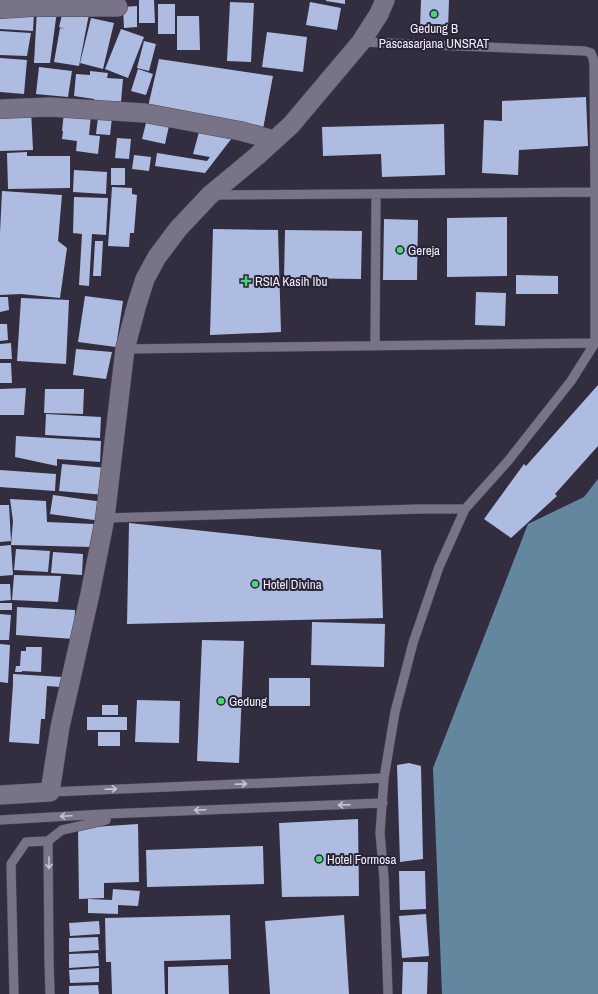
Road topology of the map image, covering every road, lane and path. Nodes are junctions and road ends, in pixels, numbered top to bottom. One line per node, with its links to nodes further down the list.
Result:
1 (385, 0): 4 (street)
2 (118, 7): 3 (street)
3 (0, 9)
4 (361, 42): 6 (street); 7 (lane)
5 (0, 109): 6 (street)
6 (274, 140): 9 (street)
7 (596, 192): 8 (lane); 10 (lane)
8 (376, 194): 9 (lane); 12 (lane)
9 (210, 195): 13 (street)
10 (596, 287): 11 (lane)
11 (595, 343): 12 (lane); 14 (lane)
12 (375, 346): 13 (lane)
13 (125, 349): 15 (street)
14 (465, 509): 15 (lane); 16 (lane)
15 (105, 518): 17 (street)
16 (384, 778): 17 (lane, one-way to 16); 19 (lane)
17 (50, 792): 18 (street)
18 (0, 795)
19 (383, 803): 20 (lane, one-way to 20); 25 (lane)
20 (105, 814): 21 (lane, one-way to 21); 22 (lane)
21 (0, 820)
22 (48, 841): 23 (lane); 24 (lane, one-way to 24)
23 (14, 994)
24 (50, 994)
25 (388, 994)

